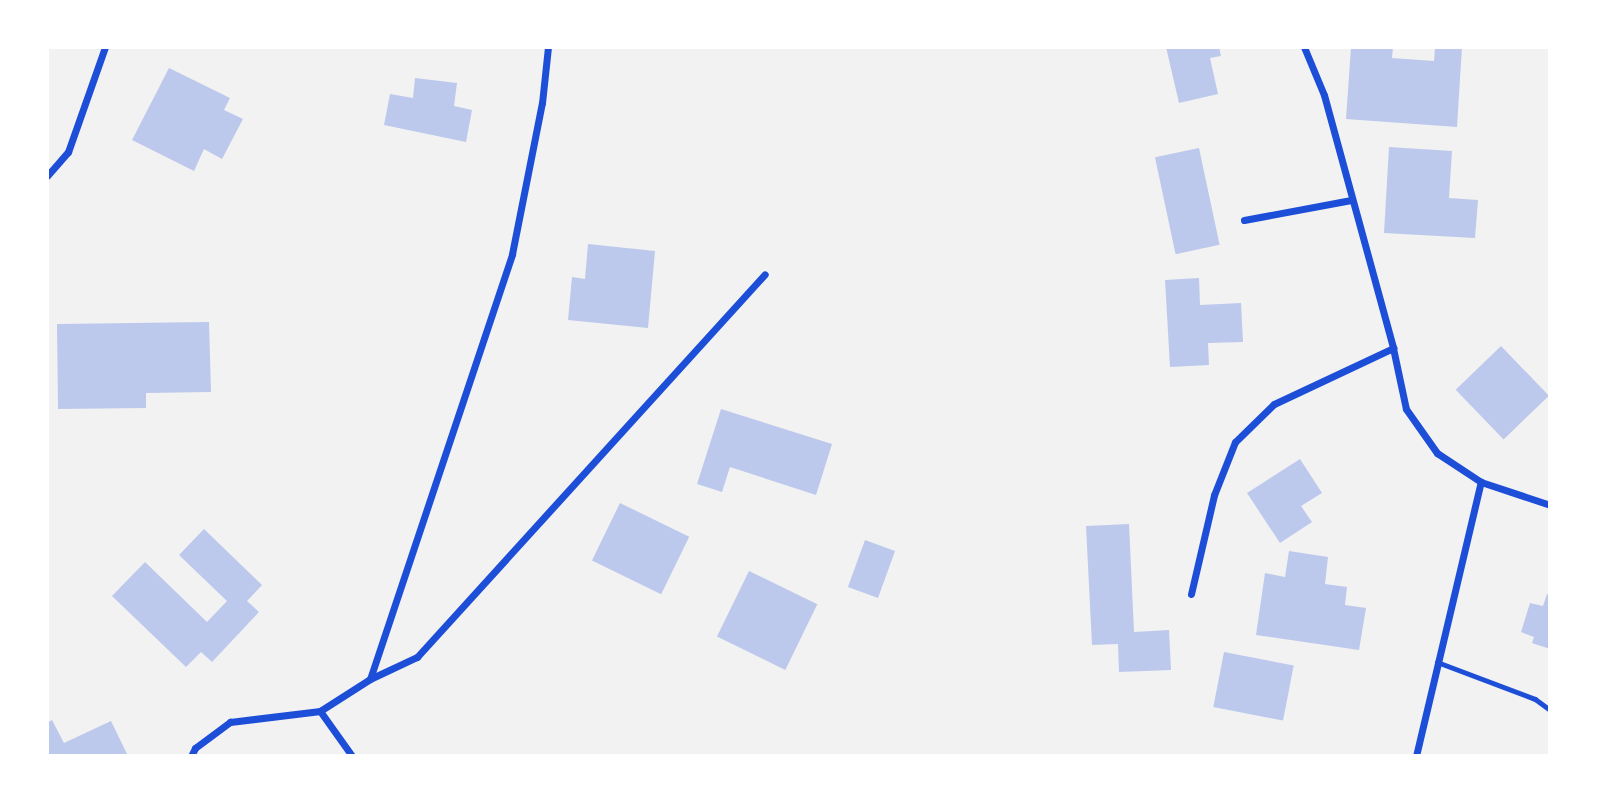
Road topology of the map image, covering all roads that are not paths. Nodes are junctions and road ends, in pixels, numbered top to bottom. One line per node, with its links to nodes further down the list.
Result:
1 (105, 47): 4 (street)
2 (548, 47): 13 (street)
3 (1304, 47): 5 (street)
4 (47, 176)
5 (1351, 200): 6 (street); 8 (street)
6 (1244, 220)
7 (765, 274): 13 (street)
8 (1393, 348): 9 (street); 11 (street)
9 (1481, 482): 10 (street); 12 (street)
10 (1550, 505)
11 (1191, 594)
12 (1437, 662): 14 (lane); 18 (street)
13 (370, 679): 15 (street)
14 (1550, 710)
15 (320, 711): 16 (street); 17 (street)
16 (191, 756)
17 (352, 756)
18 (1416, 756)

